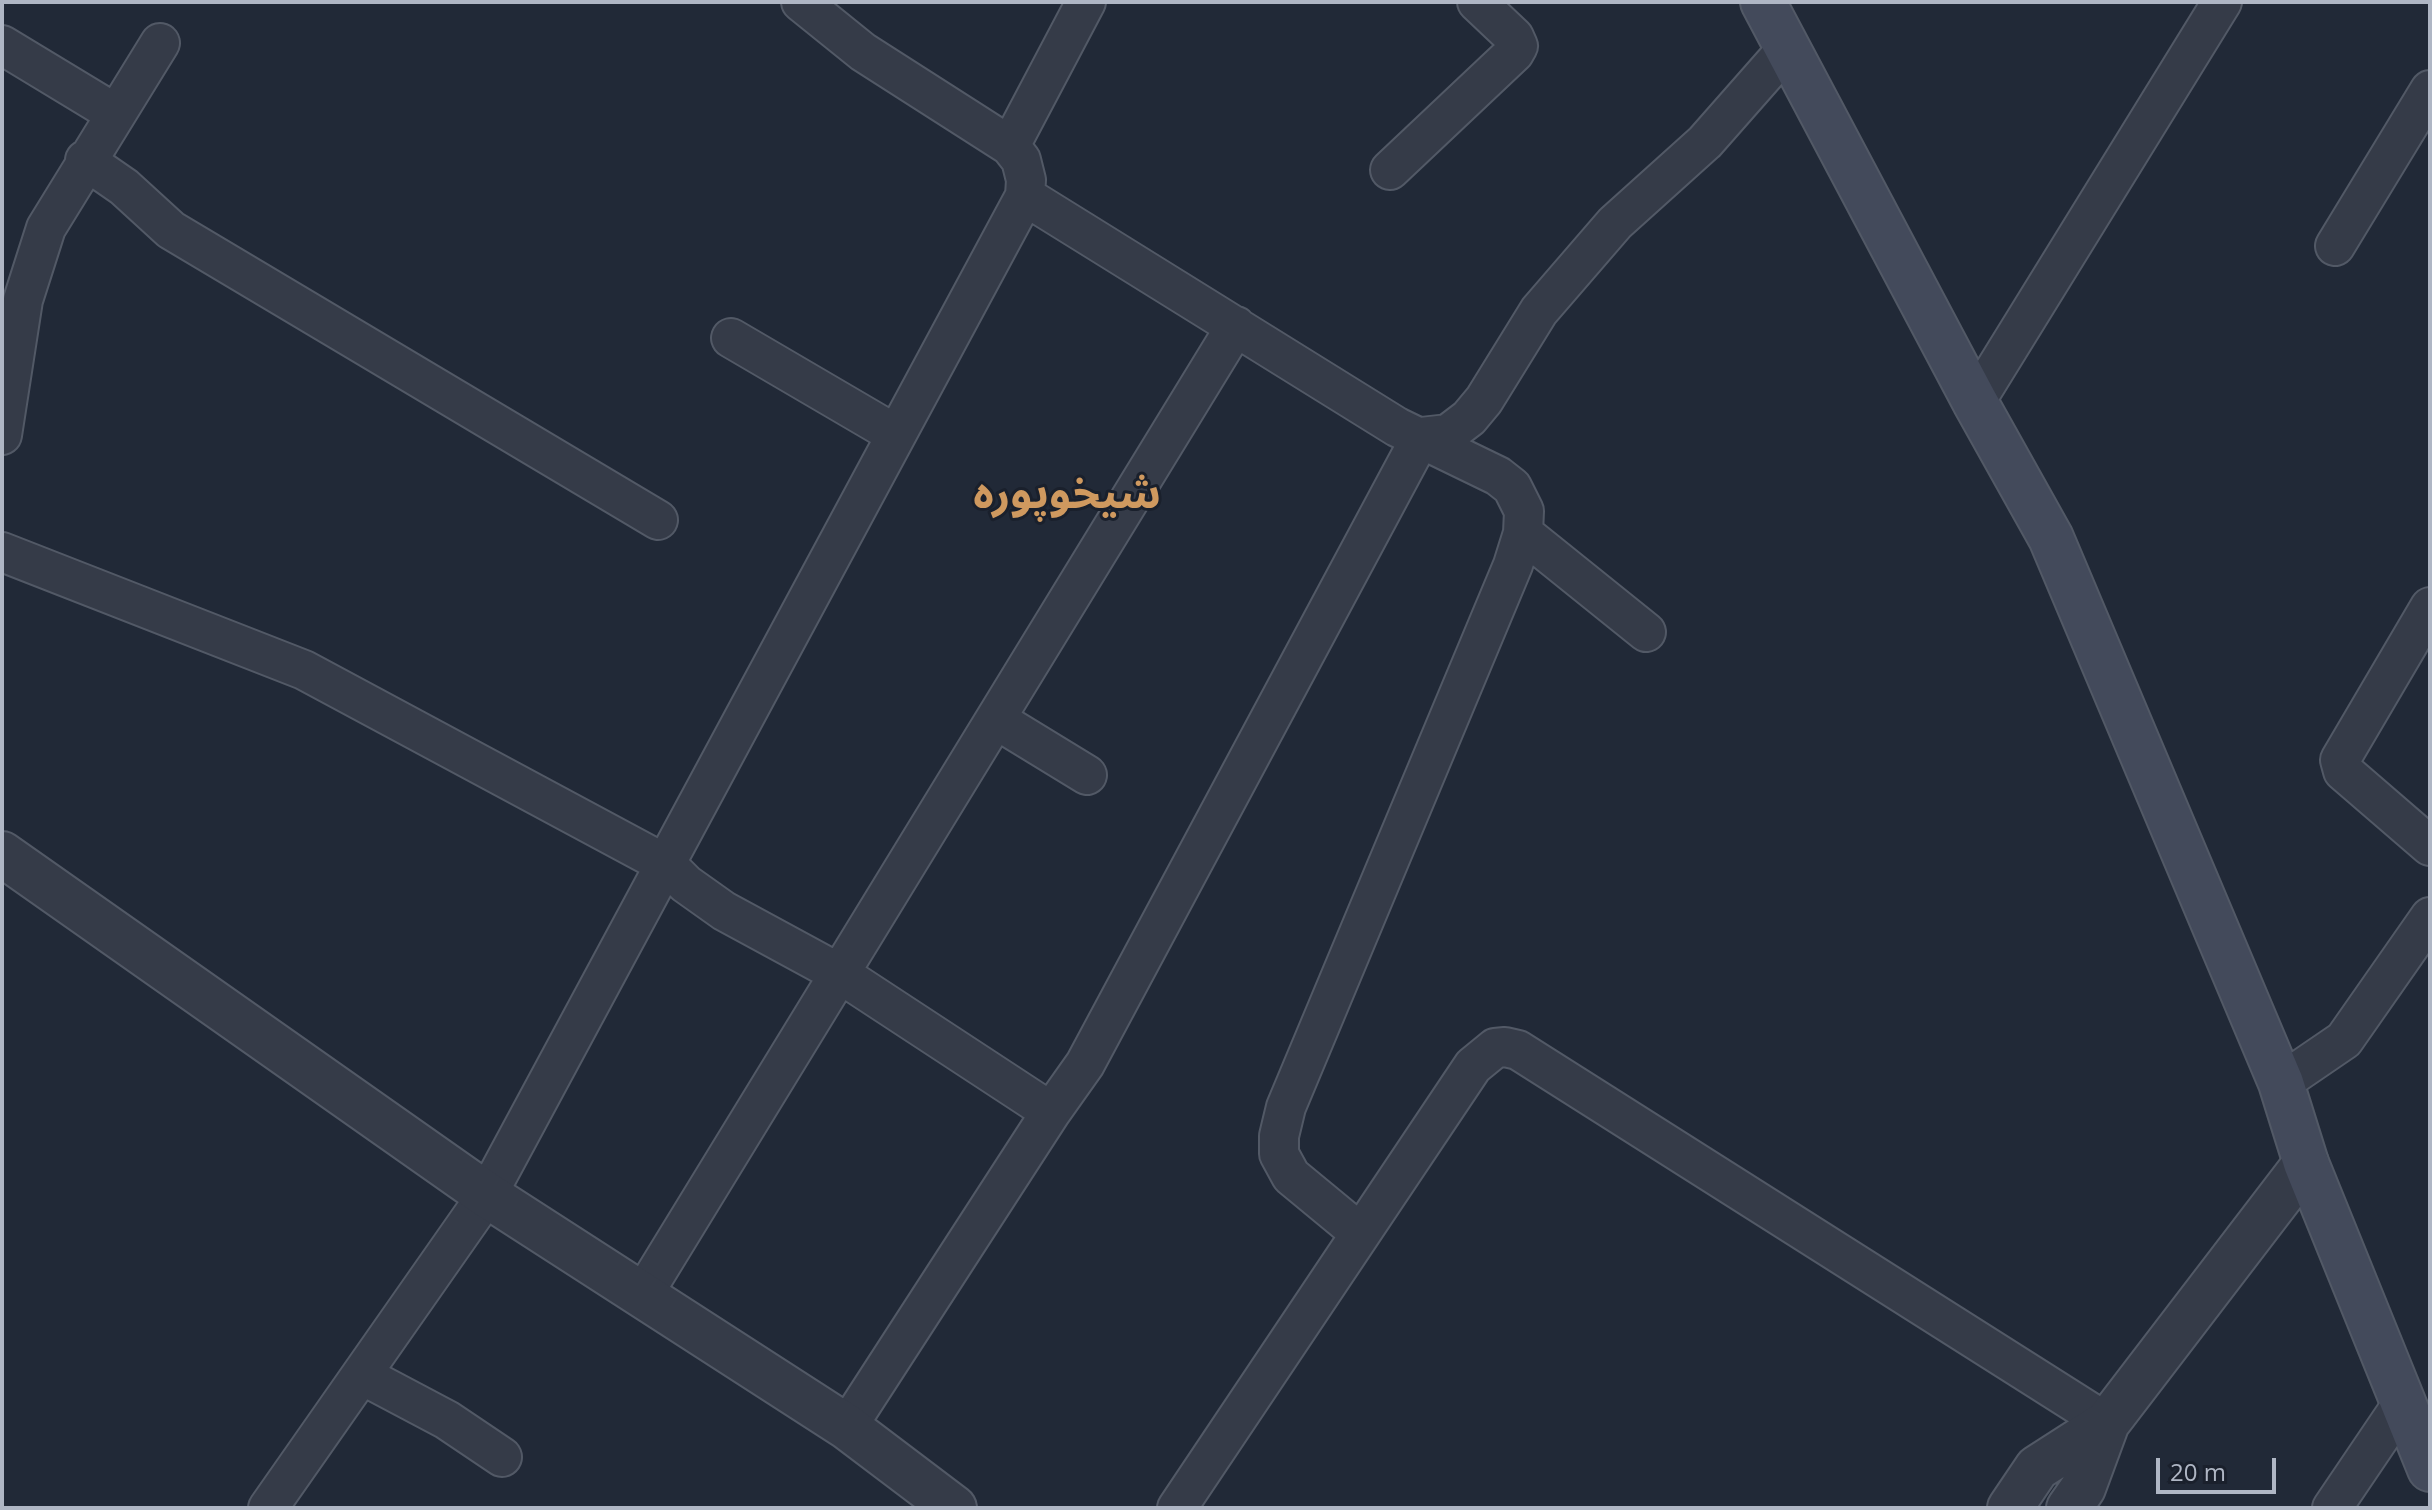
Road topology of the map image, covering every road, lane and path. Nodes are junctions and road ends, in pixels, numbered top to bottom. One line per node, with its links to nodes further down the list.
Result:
1 (801, 2): 11 (street)
2 (1086, 2): 11 (street)
3 (1477, 2): 13 (street)
4 (1763, 2): 8 (main road)
5 (2222, 2): 19 (street)
6 (160, 43): 10 (street)
7 (2, 45): 10 (street)
8 (1786, 50): 19 (main road); 22 (street)
9 (2430, 90): 15 (street)
10 (116, 114): 12 (street)
11 (1010, 146): 14 (street)
12 (85, 160): 16 (street); 23 (street)
13 (1390, 170)
14 (1025, 196): 17 (street); 20 (street)
15 (2335, 246)
16 (13, 296): 21 (street)
17 (1236, 326): 22 (street); 28 (street)
18 (731, 338): 20 (street)
19 (1975, 402): 35 (main road)
20 (895, 434): 32 (street)
21 (2, 435)
22 (1421, 437): 24 (street); 36 (street)
23 (658, 520)
24 (1523, 533): 27 (street); 39 (street)
25 (2, 552): 32 (street)
26 (2430, 607): 30 (street)
27 (1646, 632)
28 (997, 720): 29 (street); 34 (street)
29 (1087, 775)
30 (2430, 846)
31 (2, 854): 38 (street)
32 (667, 865): 34 (street); 38 (street)
33 (2430, 917): 35 (street)
34 (842, 975): 36 (street); 40 (street)
35 (2281, 1083): 37 (main road)
36 (1051, 1112): 44 (street)
37 (2306, 1163): 42 (main road); 43 (street)
38 (487, 1195): 40 (street); 41 (street)
39 (1360, 1233): 43 (street); 49 (street)
40 (642, 1296): 44 (street)
41 (362, 1375): 45 (street); 47 (street)
42 (2403, 1403): 46 (main road); 52 (street)
43 (2107, 1423): 50 (street); 51 (street)
44 (847, 1427): 48 (street)
45 (502, 1457)
46 (2430, 1469)
47 (268, 1508)
48 (954, 1508)
49 (1177, 1508)
50 (2010, 1508)
51 (2069, 1508)
52 (2332, 1508)

